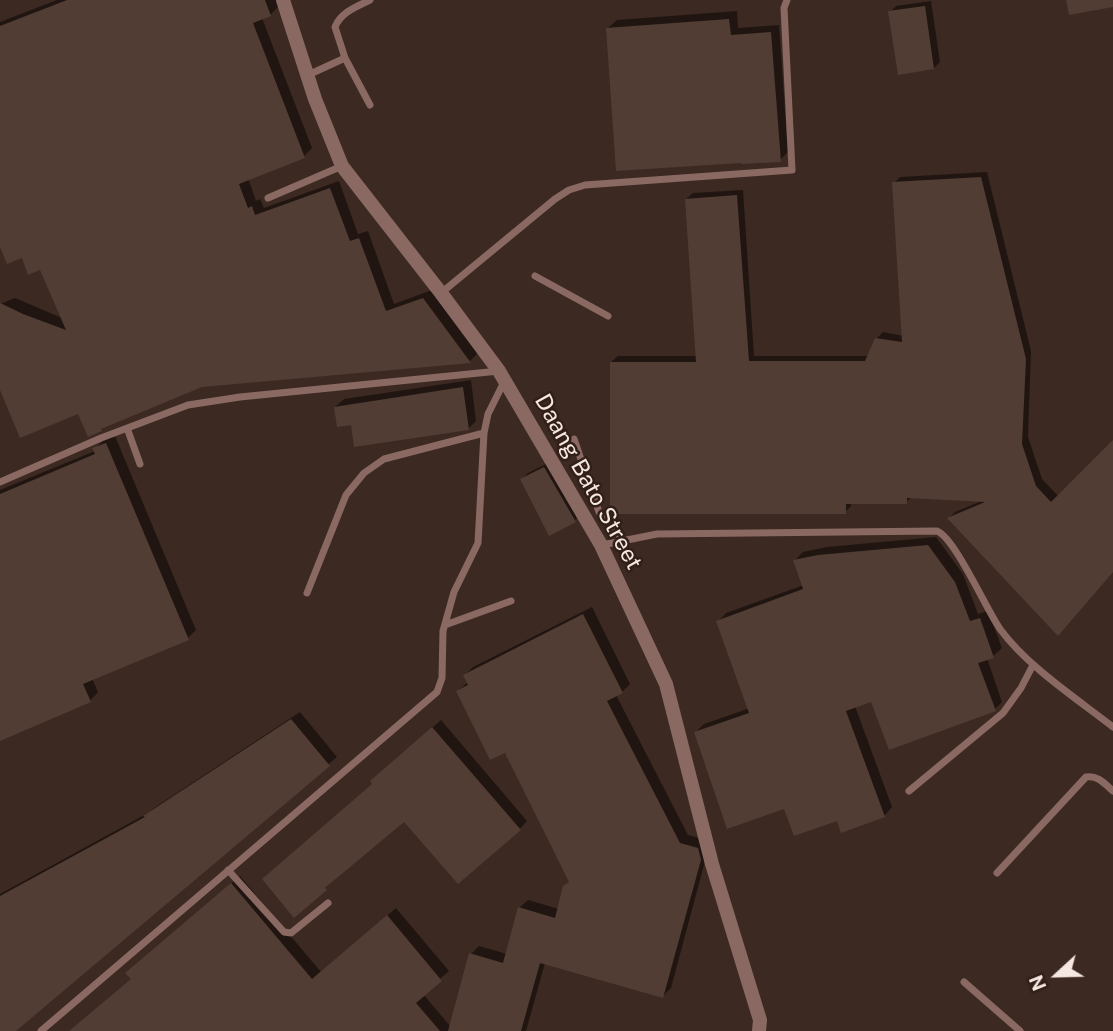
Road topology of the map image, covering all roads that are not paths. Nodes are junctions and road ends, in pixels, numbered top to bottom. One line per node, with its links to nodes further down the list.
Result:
1 (283, 0): 5 (street, Daang Bato Street)
2 (370, 0): 4 (lane)
3 (787, 0): 10 (lane)
4 (345, 58): 5 (lane); 6 (lane)
5 (308, 75): 7 (street, Daang Bato Street)
6 (370, 105)
7 (342, 166): 8 (lane); 10 (street, Daang Bato Street)
8 (268, 198)
9 (535, 276): 11 (lane)
10 (441, 293): 12 (street, Daang Bato Street)
11 (608, 316)
12 (502, 375): 13 (lane); 14 (lane); 19 (street, Daang Bato Street)
13 (127, 428): 16 (lane); 17 (lane)
14 (484, 433): 20 (lane); 22 (lane)
15 (574, 439): 18 (lane)
16 (140, 464)
17 (0, 482)
18 (624, 541): 19 (lane); 23 (lane)
19 (601, 545): 32 (street, Daang Bato Street)
20 (307, 593)
21 (511, 601): 22 (lane)
22 (445, 625): 27 (lane)
23 (1033, 665): 24 (lane); 25 (lane)
24 (1113, 727)
25 (909, 791)
26 (1113, 791): 28 (lane)
27 (228, 870): 29 (lane); 31 (lane)
28 (997, 873)
29 (328, 903)
30 (964, 982): 33 (lane)
31 (41, 1031)
32 (759, 1031)
33 (1020, 1031)

